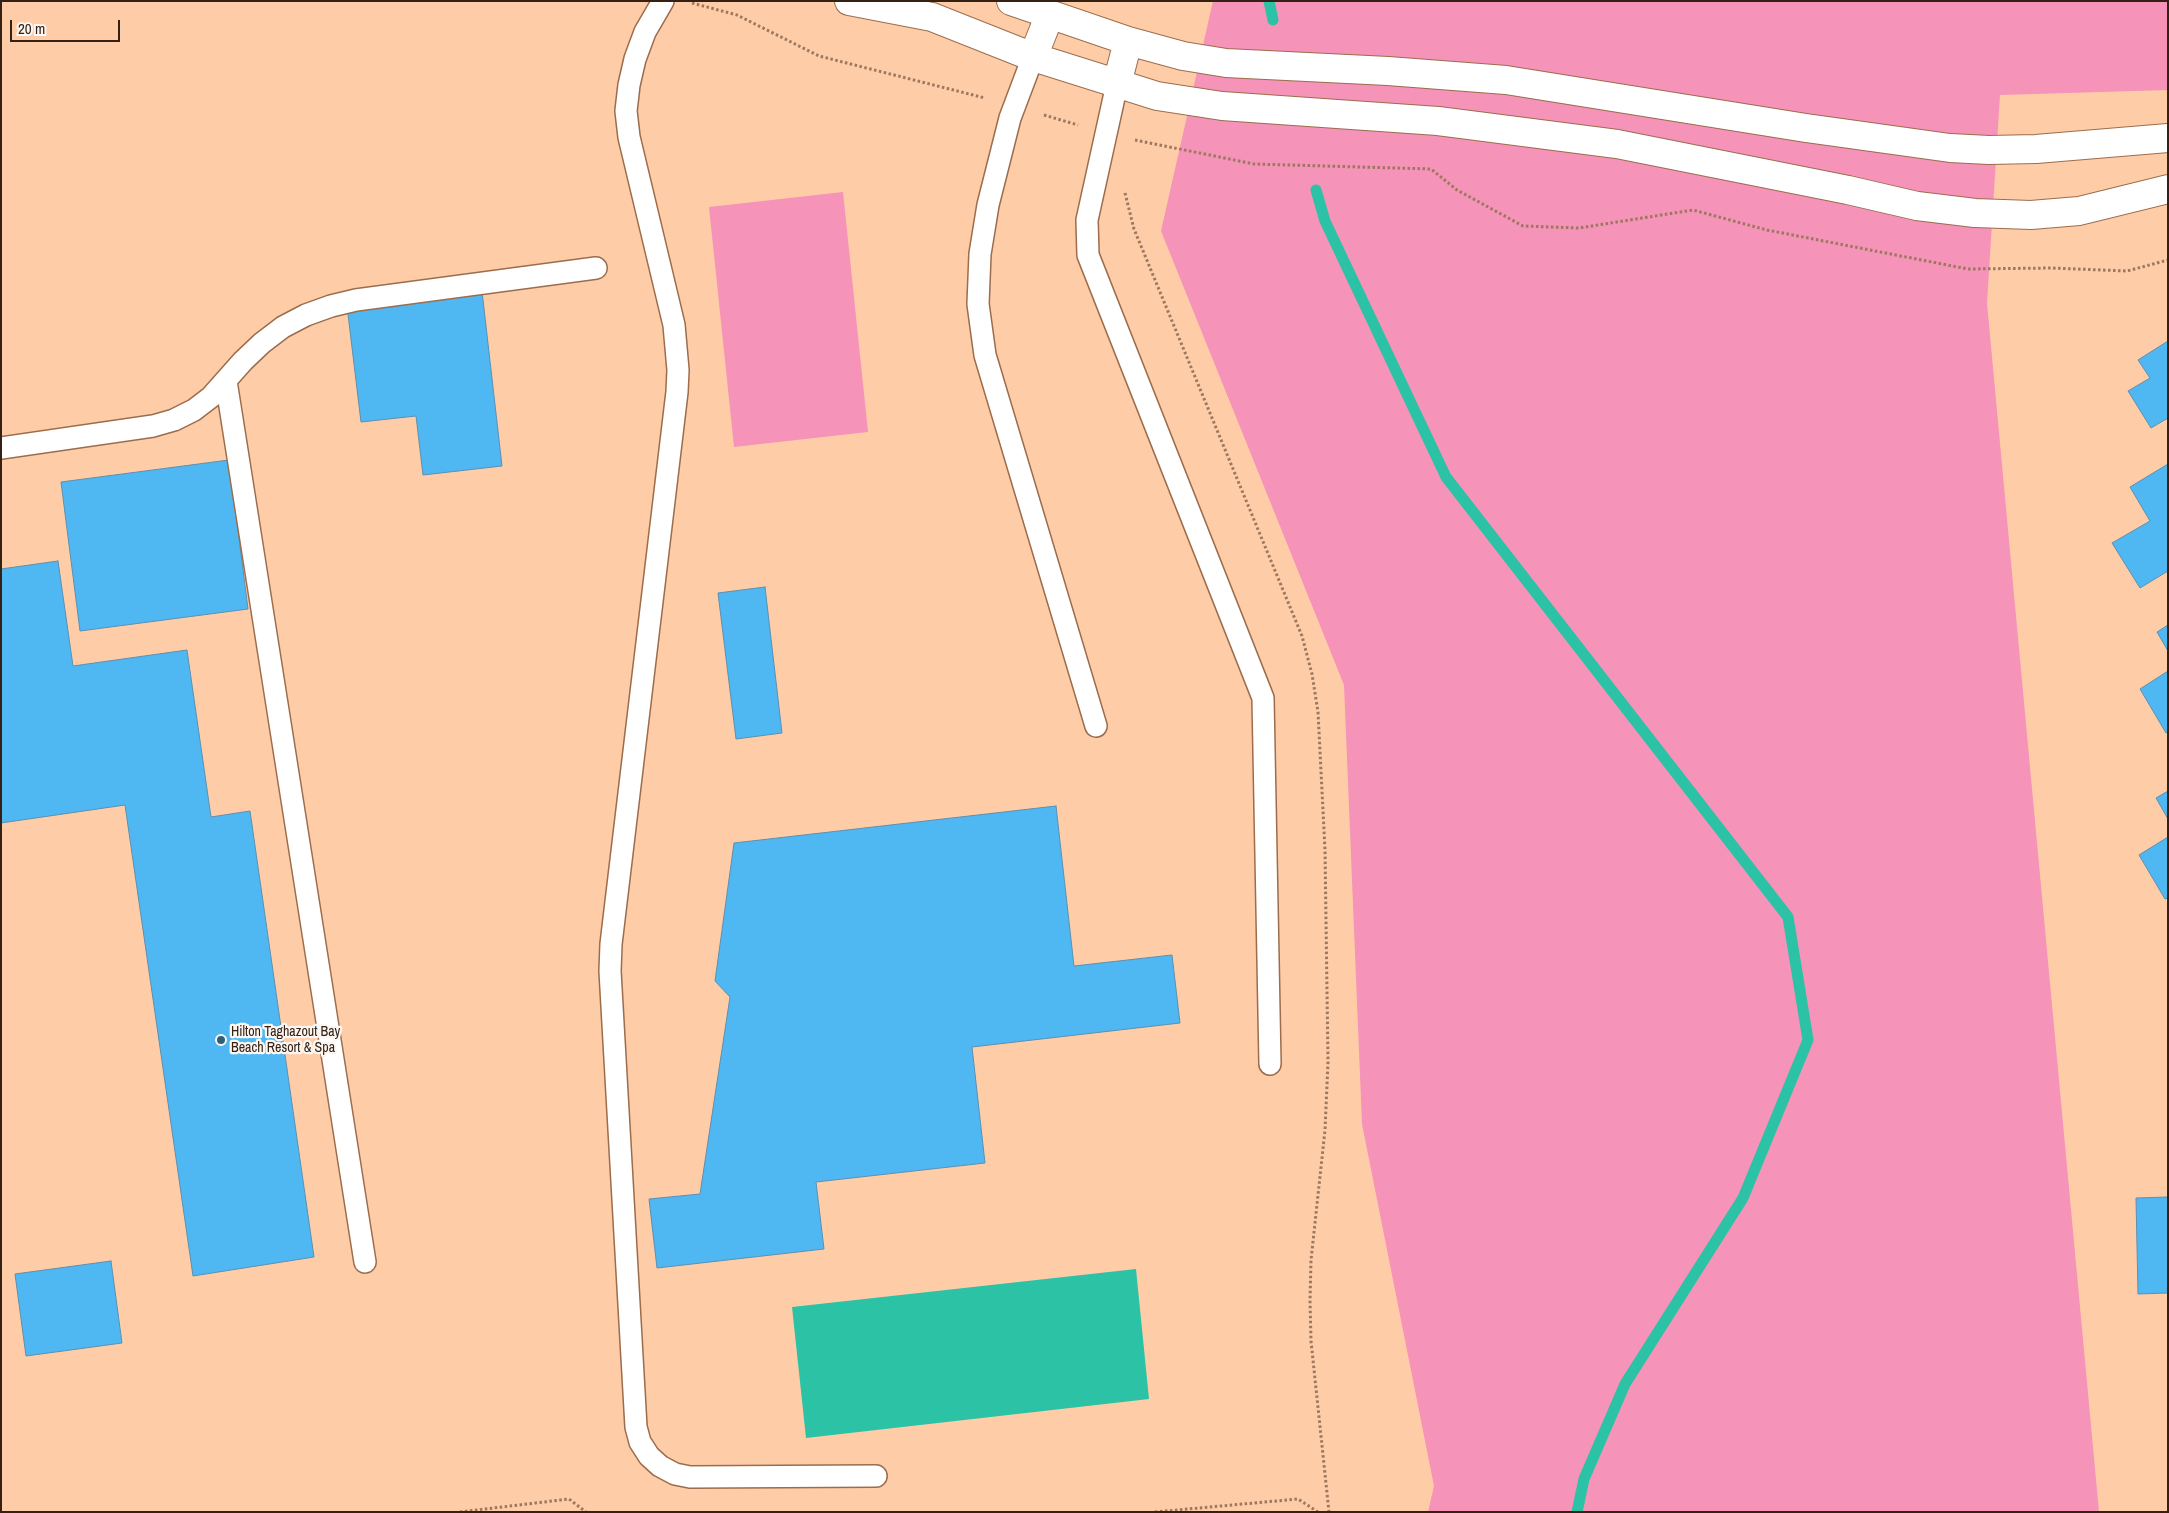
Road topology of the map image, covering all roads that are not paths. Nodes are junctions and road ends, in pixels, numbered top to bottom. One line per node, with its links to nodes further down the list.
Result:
1 (663, 1): 16 (lane)
2 (849, 1): 6 (street)
3 (1011, 1): 4 (street)
4 (1050, 14): 5 (street); 6 (street)
5 (1128, 41): 7 (street); 8 (street)
6 (1033, 57): 7 (street); 13 (lane)
7 (1116, 84): 9 (street); 14 (lane)
8 (2168, 138)
9 (2168, 189)
10 (596, 268): 11 (lane)
11 (226, 381): 12 (lane); 15 (lane)
12 (1, 448)
13 (1096, 726)
14 (1270, 1064)
15 (365, 1262)
16 (876, 1476)

